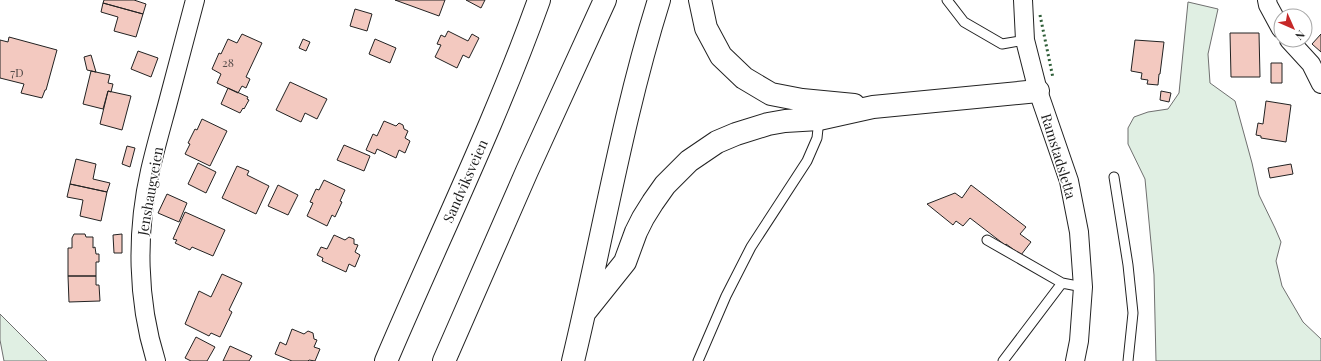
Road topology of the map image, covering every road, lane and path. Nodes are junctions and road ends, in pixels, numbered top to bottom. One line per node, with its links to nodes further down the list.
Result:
1 (195, 0): 21 (street, Jenshaugveien)
2 (539, 0): 22 (main road, Sandviksveien)
3 (605, 0): 23 (main road)
4 (659, 0): 20 (main road)
5 (700, 0): 14 (main road)
6 (947, 0): 10 (lane)
7 (1023, 0): 10 (street, Ramstadsletta)
8 (1267, 0): 9 (street)
9 (1273, 14)
10 (1025, 40): 13 (street, Ramstadsletta)
11 (1296, 48): 12 (street)
12 (1321, 84)
13 (1038, 91): 14 (main road); 19 (street, Ramstadsletta)
14 (873, 107): 15 (main road)
15 (819, 119): 20 (main road); 25 (lane)
16 (1114, 177): 28 (lane)
17 (987, 240): 18 (lane)
18 (1062, 283): 19 (lane); 26 (lane)
19 (1083, 287): 27 (street, Ramstadsletta)
20 (585, 312): 24 (main road)
21 (156, 361)
22 (386, 361)
23 (444, 361)
24 (573, 361)
25 (698, 361)
26 (1003, 361)
27 (1075, 361)
28 (1128, 361)

